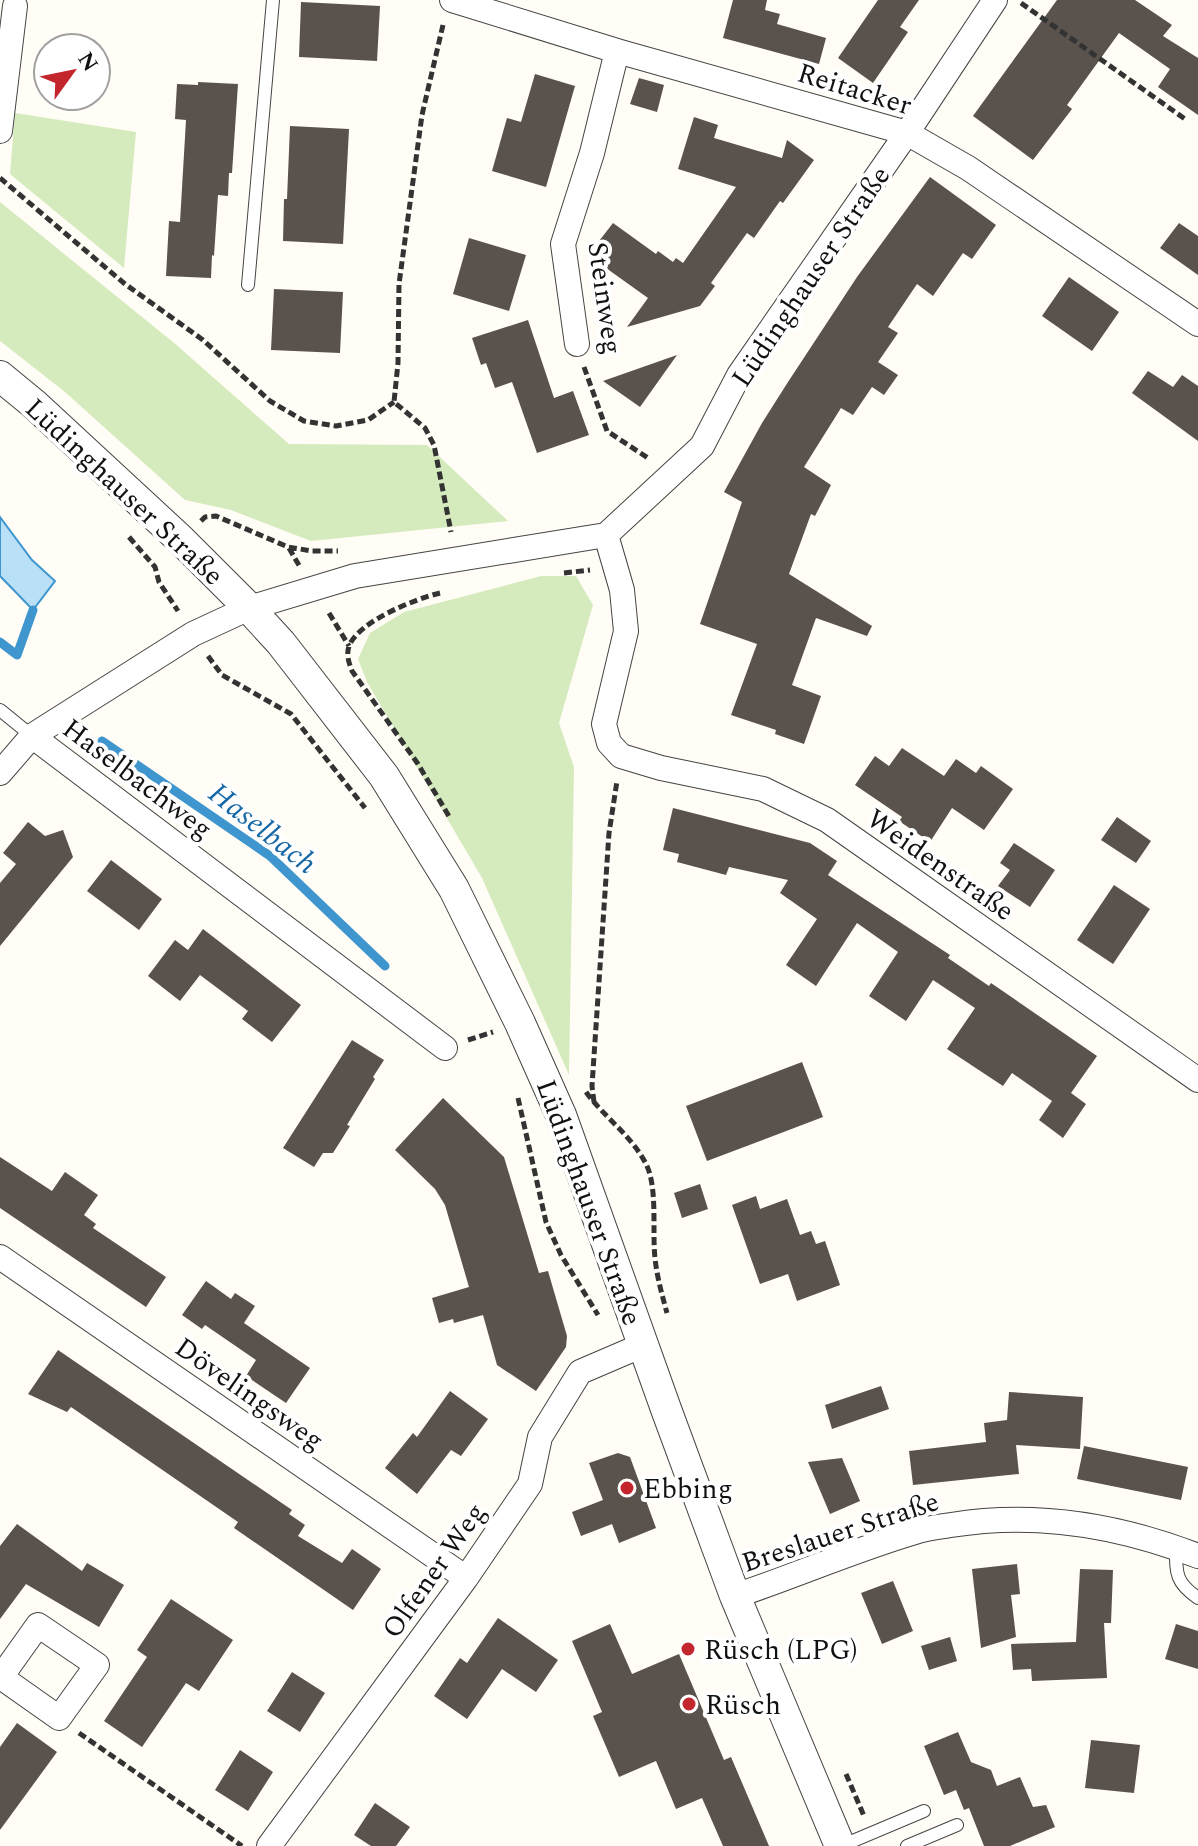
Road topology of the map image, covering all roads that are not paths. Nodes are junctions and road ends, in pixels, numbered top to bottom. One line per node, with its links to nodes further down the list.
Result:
1 (273, 0): 8 (lane)
2 (452, 0): 5 (street, Reitacker)
3 (995, 0): 7 (street, Lüdinghauser Straße)
4 (10, 4): 6 (street)
5 (617, 51): 7 (street, Reitacker); 10 (street, Steinweg)
6 (0, 131)
7 (907, 133): 9 (street, Reitacker); 12 (street, Lüdinghauser Straße)
8 (248, 285)
9 (1198, 324)
10 (577, 344)
11 (0, 376): 13 (street, Lüdinghauser Straße)
12 (606, 535): 13 (street, Lüdinghauser Straße); 18 (street, Weidenstraße)
13 (249, 608): 15 (street); 20 (street, Lüdinghauser Straße)
14 (0, 710): 15 (lane, Haselbachweg)
15 (32, 736): 16 (street); 17 (street, Haselbachweg)
16 (0, 773)
17 (445, 1048)
18 (1198, 1080)
19 (0, 1257): 22 (street, Dövelingsweg)
20 (630, 1350): 22 (street, Olfener Weg); 23 (street, Lüdinghauser Straße)
21 (1187, 1552): 23 (street, Breslauer Straße); 24 (lane)
22 (466, 1578): 28 (street, Olfener Weg)
23 (735, 1596): 29 (street, Lüdinghauser Straße)
24 (1198, 1598)
25 (0, 1678): 25 (street)
26 (924, 1811): 29 (lane)
27 (957, 1825): 30 (lane)
28 (269, 1846)
29 (841, 1846)
30 (907, 1846)

